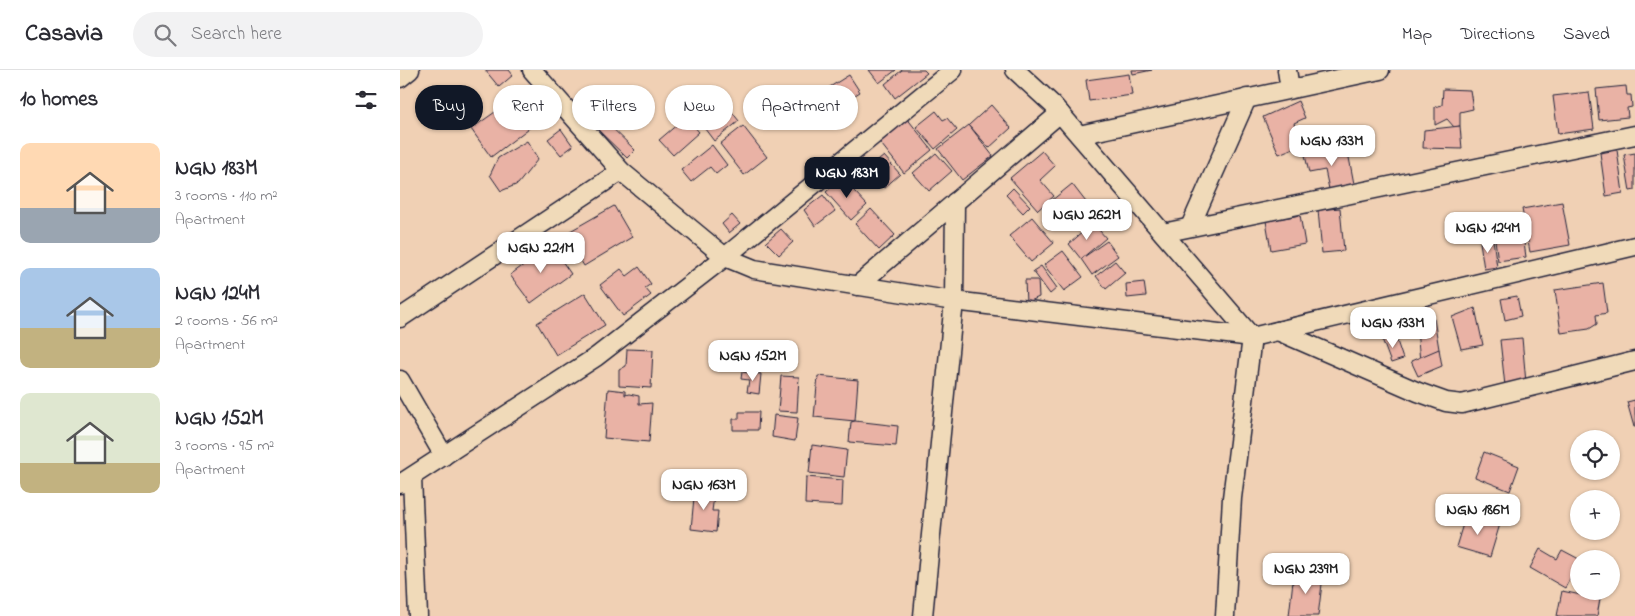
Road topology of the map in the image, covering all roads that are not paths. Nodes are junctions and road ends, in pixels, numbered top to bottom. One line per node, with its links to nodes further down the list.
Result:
1 (410, 70): 7 (street)
2 (532, 70): 13 (street)
3 (953, 70): 18 (street)
4 (1015, 70): 10 (street)
5 (1287, 70): 8 (street)
6 (1380, 70): 8 (street)
7 (400, 78)
8 (1290, 89): 9 (street)
9 (1247, 98): 12 (street); 15 (street)
10 (1060, 113): 12 (street); 14 (street)
11 (1635, 134): 15 (street)
12 (1079, 135): 16 (street)
13 (621, 171): 18 (street); 21 (street)
14 (955, 202): 19 (street); 20 (street)
15 (1190, 227): 16 (street)
16 (1163, 233): 23 (street)
17 (1635, 246): 22 (street)
18 (725, 257): 19 (street); 26 (street)
19 (857, 286): 20 (street)
20 (954, 300): 23 (street); 29 (street)
21 (400, 318)
22 (1278, 330): 23 (street); 24 (street)
23 (1252, 337): 30 (street)
24 (1635, 361)
25 (400, 380): 26 (street)
26 (444, 456): 27 (street)
27 (406, 481): 28 (street)
28 (418, 616)
29 (923, 616)
30 (1224, 616)

